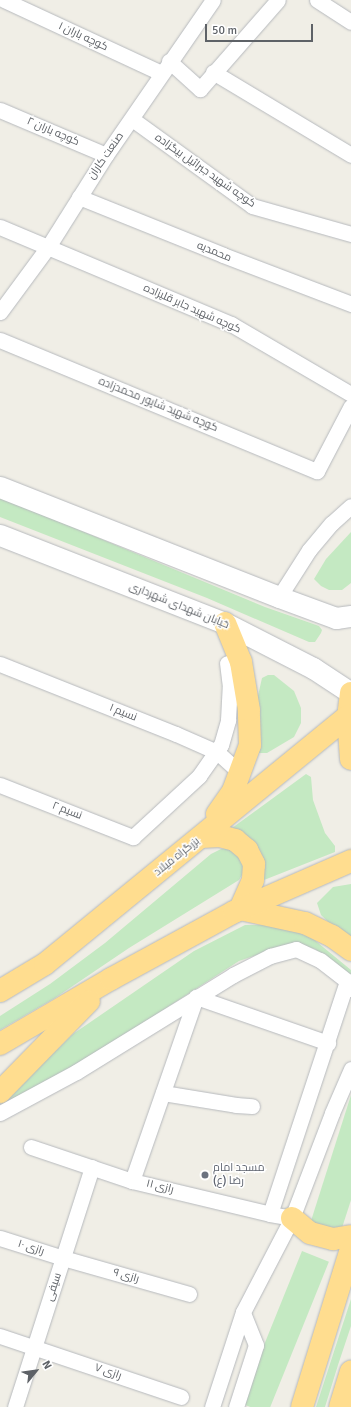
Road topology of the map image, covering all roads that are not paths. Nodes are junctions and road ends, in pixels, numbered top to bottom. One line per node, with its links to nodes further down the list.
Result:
1 (4, 0): 6 (street, کوچه باران ۱)
2 (213, 0): 6 (street, صنعت کاران)
3 (278, 0): 7 (street)
4 (317, 0): 5 (street)
5 (351, 22)
6 (165, 67): 7 (street, کوچه باران ۱); 9 (street, صنعت کاران)
7 (213, 72): 11 (street)
8 (0, 110): 10 (street, کوچه باران ۲)
9 (132, 119): 10 (street, صنعت کاران); 14 (street, کوچه شهید جبرائیل بیگزاده)
10 (106, 155): 12 (street, صنعت کاران)
11 (351, 155)
12 (79, 197): 15 (street, صنعت کاران); 16 (street, محمدیه)
13 (0, 227): 15 (street, کوچه شهید جابر قلیزاده)
14 (351, 234)
15 (48, 247): 17 (street, صنعت کاران); 19 (street, کوچه شهید جابر قلیزاده)
16 (351, 304)
17 (0, 312)
18 (0, 340): 20 (street, کوچه شهید شاپور محمدزاده)
19 (351, 394)
20 (351, 406)
21 (0, 487): 24 (main road)
22 (351, 506): 24 (street)
23 (0, 535): 26 (main road, خیابان شهدای شهرداری)
24 (279, 597): 25 (main road)
25 (351, 616)
26 (226, 623): 29 (main road, خیابان شهدای شهرداری); 33 (highway)
27 (227, 662): 31 (street)
28 (0, 664): 31 (street, نسیم ۱)
29 (351, 693): 30 (highway)
30 (348, 716): 32 (highway); 35 (highway, بزرگراه میلاد)
31 (217, 752): 33 (street, نسیم ۱); 34 (street, نسیم ۲)
32 (351, 759)
33 (240, 773): 35 (highway)
34 (0, 785)
35 (201, 837): 37 (highway); 41 (highway, بزرگراه میلاد)
36 (351, 861): 37 (highway)
37 (240, 909): 38 (highway); 39 (highway)
38 (351, 950)
39 (111, 979): 44 (highway); 46 (highway)
40 (349, 985): 42 (street); 43 (street)
41 (0, 992)
42 (196, 997): 43 (street); 47 (street); 49 (street)
43 (328, 1043): 53 (street)
44 (0, 1044)
45 (351, 1069): 54 (street)
46 (0, 1092)
47 (163, 1094): 48 (street); 52 (street)
48 (252, 1106)
49 (0, 1113)
50 (32, 1147): 51 (street, رازی ۱۱)
51 (92, 1167): 52 (street, رازی ۱۱); 58 (street, سیفی)
52 (132, 1180): 53 (street, رازی ۱۱)
53 (270, 1214): 54 (street, رازی ۱۱)
54 (292, 1218): 55 (highway); 60 (street)
55 (351, 1236)
56 (0, 1238): 58 (street, رازی ۱۰)
57 (351, 1250): 68 (highway)
58 (63, 1258): 59 (street, رازی ۹); 62 (street, سیفی)
59 (189, 1294)
60 (243, 1312): 66 (street); 67 (street)
61 (0, 1336): 62 (street, رازی ۷)
62 (34, 1347): 64 (street, رازی ۷); 65 (street, سیفی)
63 (351, 1372): 69 (highway)
64 (181, 1397)
65 (15, 1407)
66 (212, 1407)
67 (236, 1407)
68 (302, 1407)
69 (340, 1407)

